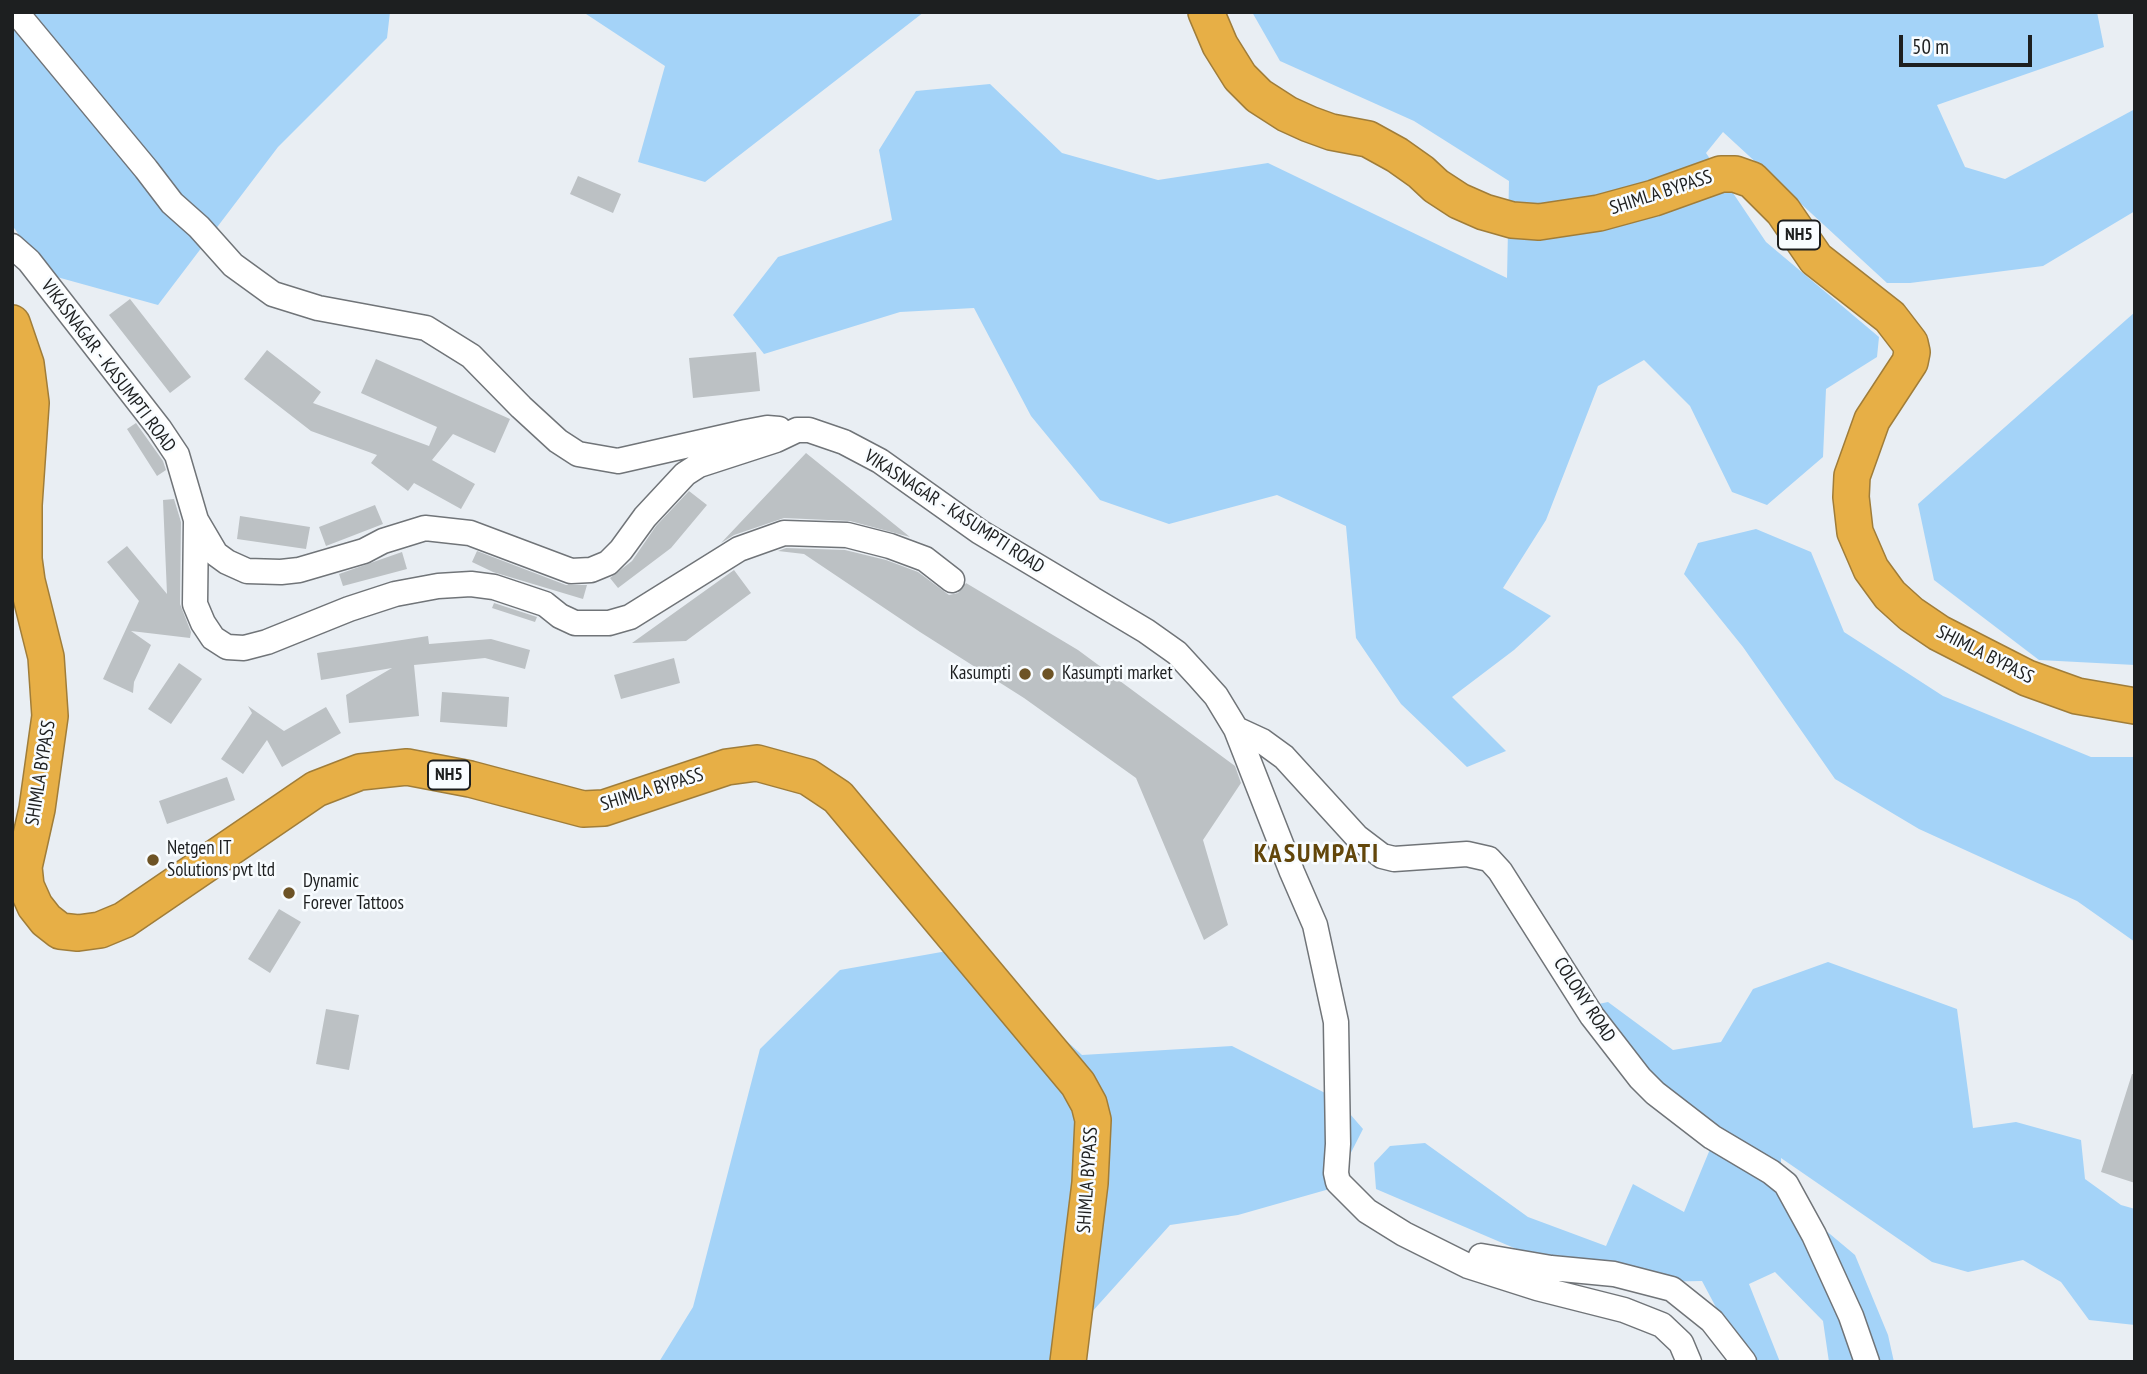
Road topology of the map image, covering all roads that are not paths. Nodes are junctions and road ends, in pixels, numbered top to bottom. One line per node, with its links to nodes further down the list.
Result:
1 (16, 12): 5 (street)
2 (1206, 12): 8 (highway, SHIMLA BYPASS / NH5)
3 (12, 246): 6 (street, VIKASNAGAR - KASUMPTI ROAD)
4 (12, 323): 12 (highway, SHIMLA BYPASS / NH5)
5 (797, 430): 6 (street, VIKASNAGAR - KASUMPTI ROAD); 9 (street, VIKASNAGAR - KASUMPTI ROAD)
6 (196, 520): 7 (street)
7 (953, 580)
8 (2135, 706)
9 (1236, 729): 10 (street, VIKASNAGAR - KASUMPTI ROAD); 14 (street, COLONY ROAD)
10 (1422, 1244): 11 (street); 13 (street)
11 (1689, 1359)
12 (1068, 1362)
13 (1744, 1362)
14 (1867, 1362)

